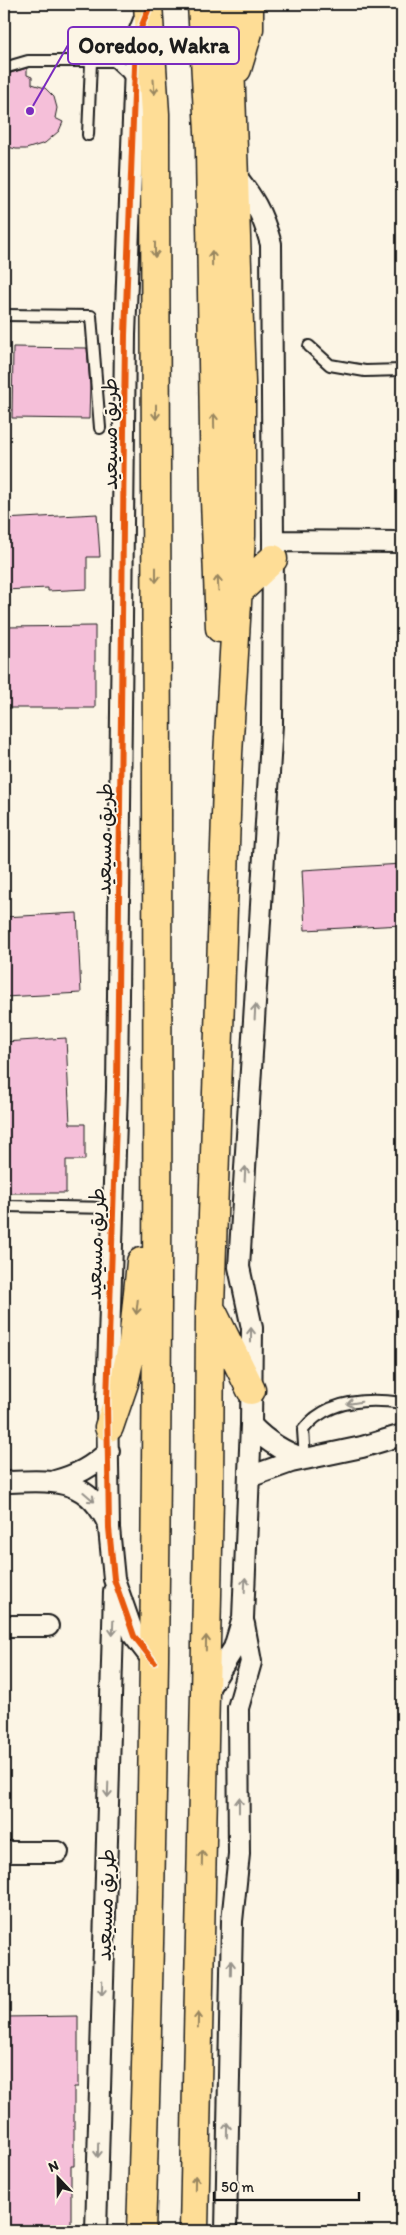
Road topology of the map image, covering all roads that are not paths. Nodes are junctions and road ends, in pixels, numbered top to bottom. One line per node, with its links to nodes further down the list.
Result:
1 (202, 4): 20 (highway, one-way to 1)
2 (228, 4): 10 (highway)
3 (249, 4): 10 (highway)
4 (149, 6): 5 (street, طريق مسيعيد); 21 (highway, طريق مسيعيد, one-way to 21)
5 (136, 40): 6 (lane); 9 (street, طريق مسيعيد)
6 (114, 61): 7 (lane); 9 (lane)
7 (90, 62): 8 (lane); 11 (lane)
8 (4, 68)
9 (135, 86): 23 (street, طريق مسيعيد)
10 (230, 92): 12 (highway)
11 (88, 135)
12 (232, 171): 18 (street); 19 (highway)
13 (4, 315): 16 (lane)
14 (309, 346): 15 (lane)
15 (402, 370)
16 (100, 428)
17 (402, 542): 18 (street)
18 (273, 550): 19 (highway); 25 (street, one-way to 18)
19 (238, 592): 20 (highway)
20 (228, 754): 24 (highway)
21 (157, 1119): 29 (highway, one-way to 29); 39 (highway, طريق مسيعيد)
22 (4, 1206): 23 (lane)
23 (112, 1208): 29 (street, طريق مسيعيد)
24 (210, 1308): 25 (highway); 40 (highway, one-way to 24)
25 (251, 1390): 27 (street)
26 (402, 1403): 30 (lane, one-way to 30)
27 (251, 1425): 30 (street); 31 (street)
28 (402, 1435): 30 (street)
29 (109, 1439): 32 (street); 34 (street, طريق مسيعيد)
30 (305, 1459): 31 (street)
31 (249, 1477): 36 (street, one-way to 31)
32 (55, 1481): 33 (street); 34 (street, one-way to 34)
33 (4, 1482)
34 (109, 1528): 35 (street, طريق مسيعيد)
35 (114, 1579): 39 (street, طريق مسيعيد); 43 (street, طريق مسيعيد, one-way to 43)
36 (243, 1618): 40 (street); 46 (street, one-way to 36)
37 (4, 1626): 38 (street)
38 (48, 1626)
39 (154, 1662): 44 (highway, طريق مسيعيد)
40 (205, 1694): 45 (highway, one-way to 40)
41 (4, 1852): 42 (street)
42 (58, 1852)
43 (96, 2231)
44 (141, 2231)
45 (194, 2231)
46 (226, 2231)

